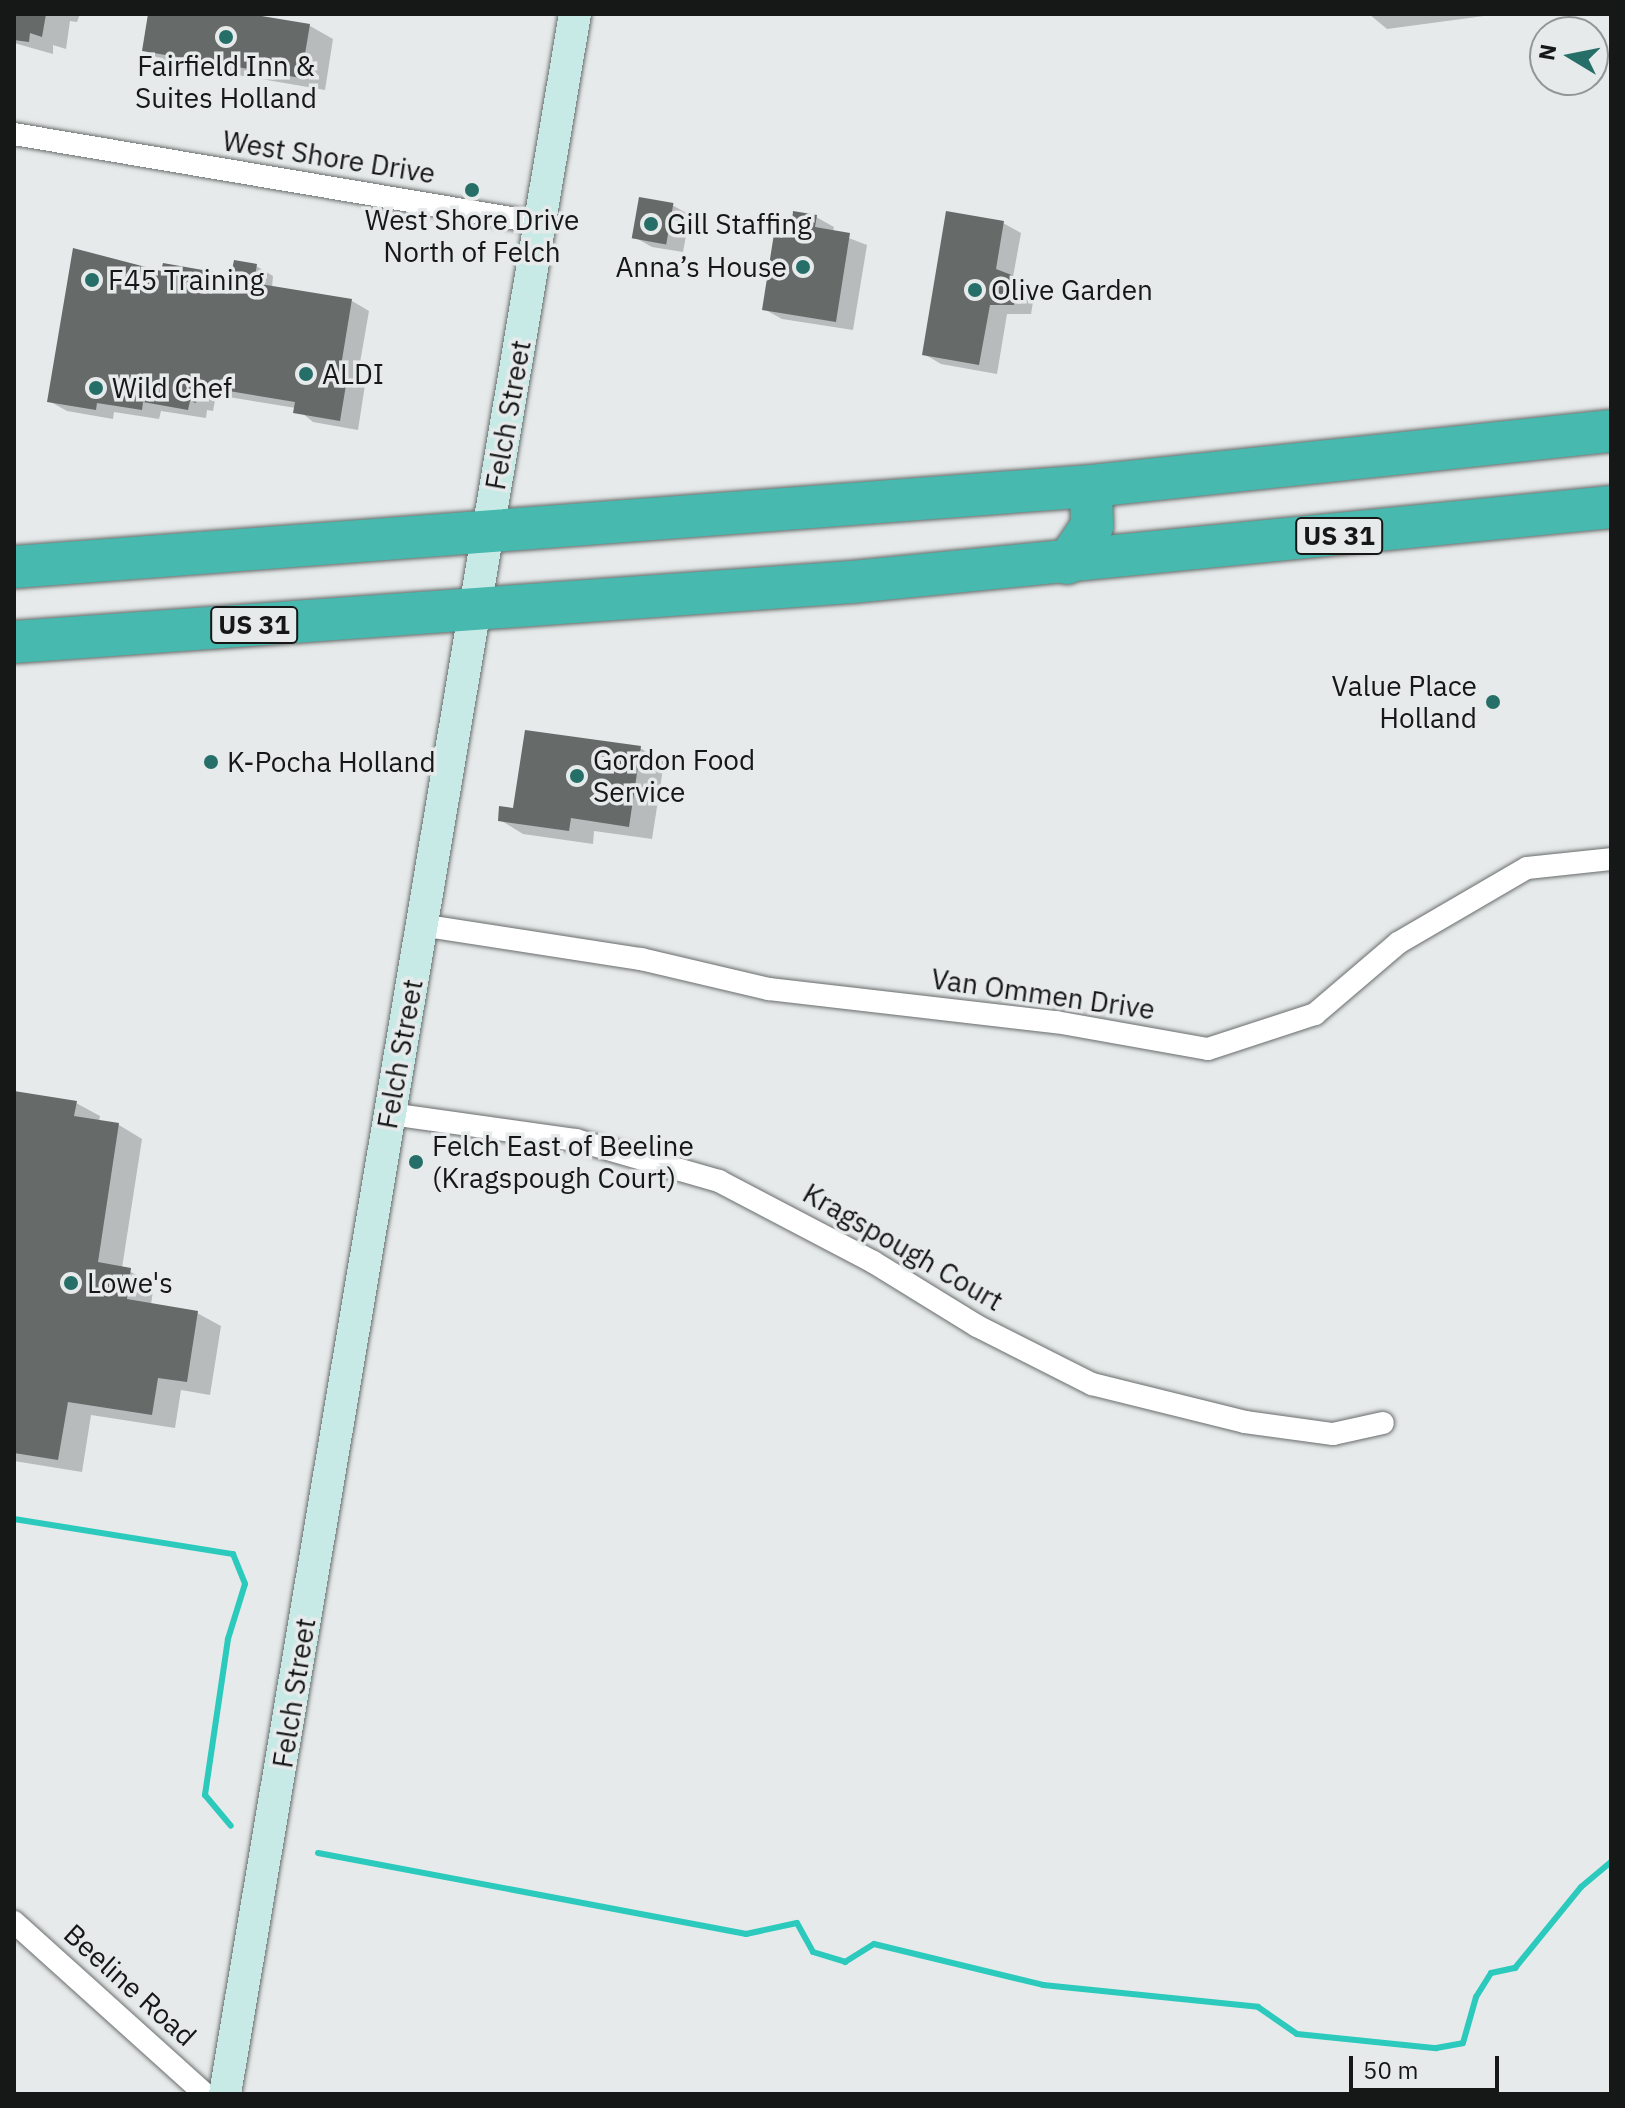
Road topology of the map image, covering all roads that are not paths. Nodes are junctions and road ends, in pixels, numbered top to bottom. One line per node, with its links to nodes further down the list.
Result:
1 (575, 14): 3 (street, Felch Street)
2 (14, 134): 3 (street, West Shore Drive)
3 (540, 223): 7 (street, Felch Street)
4 (1611, 431): 5 (highway)
5 (1091, 486): 7 (highway); 8 (highway)
6 (1611, 507): 8 (highway, US 31)
7 (488, 533): 9 (highway); 10 (street, Felch Street)
8 (1067, 563): 10 (highway, US 31)
9 (14, 567)
10 (475, 610): 11 (highway, US 31); 13 (street, Felch Street)
11 (14, 642)
12 (1611, 859): 13 (street, Van Ommen Drive)
13 (421, 925): 14 (street, Felch Street)
14 (390, 1114): 15 (street, Kragspough Court); 18 (street, Felch Street)
15 (1383, 1423)
16 (14, 1922): 17 (street, Beeline Road)
17 (205, 2094)
18 (225, 2094)

